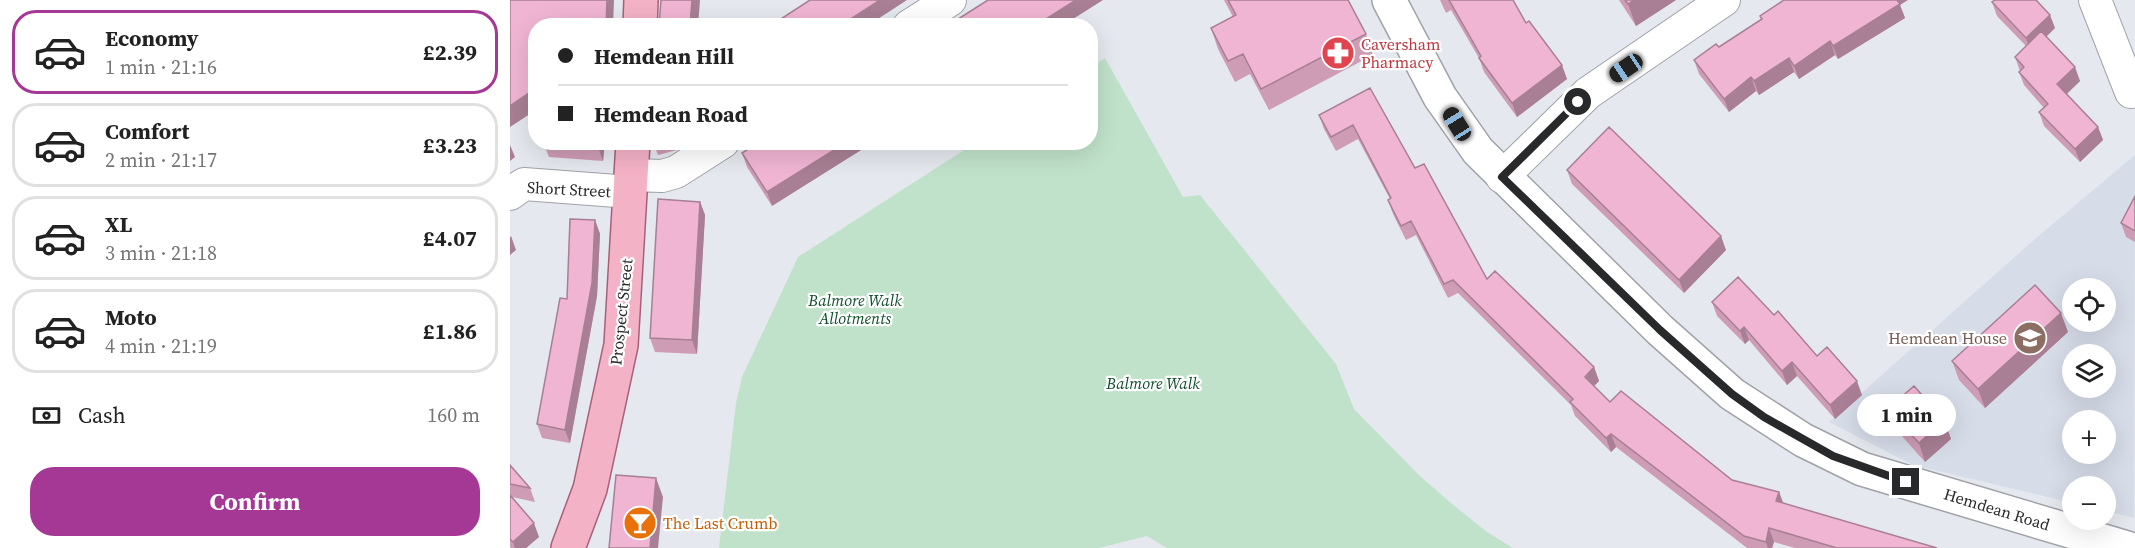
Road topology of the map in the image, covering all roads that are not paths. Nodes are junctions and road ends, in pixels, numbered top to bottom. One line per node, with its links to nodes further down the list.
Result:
1 (641, 0): 6 (main road)
2 (950, 0): 7 (street)
3 (1389, 0): 11 (street, Hemdean Road)
4 (1724, 0): 11 (street)
5 (2095, 0): 8 (street)
6 (640, 18)
7 (922, 18)
8 (2131, 92)
9 (633, 150): 12 (main road, Prospect Street)
10 (710, 150): 12 (street, Short Street)
11 (1502, 177): 15 (street, Hemdean Road)
12 (631, 183): 13 (street, Short Street); 14 (main road, Prospect Street)
13 (510, 194)
14 (568, 548)
15 (2127, 548)

